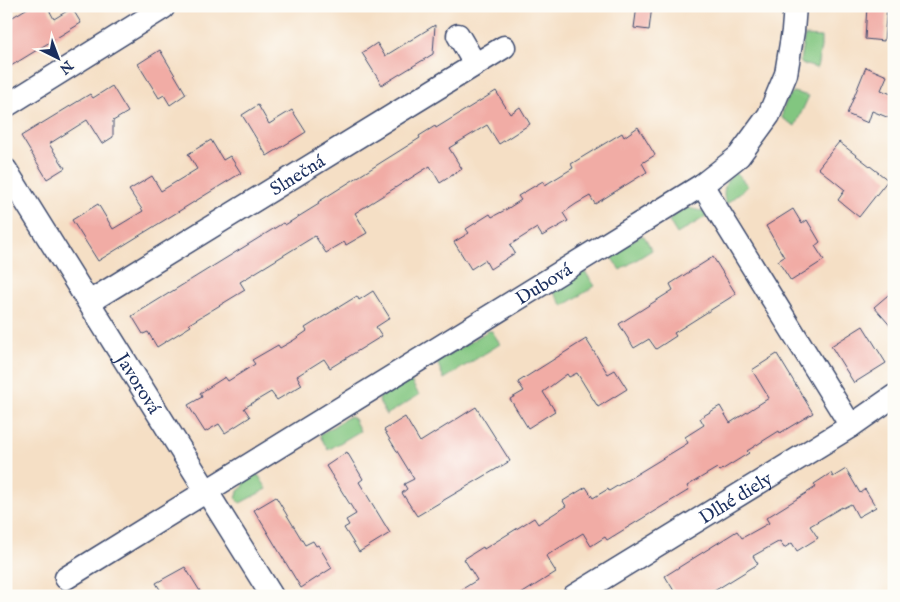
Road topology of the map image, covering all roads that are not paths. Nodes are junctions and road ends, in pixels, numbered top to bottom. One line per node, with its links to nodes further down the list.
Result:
1 (795, 6): 9 (street, Dubová)
2 (163, 8): 3 (street)
3 (134, 14): 7 (street)
4 (458, 35): 6 (street)
5 (504, 47): 6 (street, Slnečná)
6 (475, 64): 10 (street, Slnečná)
7 (6, 106)
8 (6, 170): 10 (street, Javorová)
9 (702, 185): 12 (street); 13 (street, Dubová)
10 (89, 302): 13 (street, Javorová)
11 (894, 396): 12 (street, Dlhé diely)
12 (851, 426): 16 (street, Dlhé diely)
13 (206, 490): 14 (street, Dubová); 15 (street, Javorová)
14 (66, 578)
15 (272, 596)
16 (574, 596)

